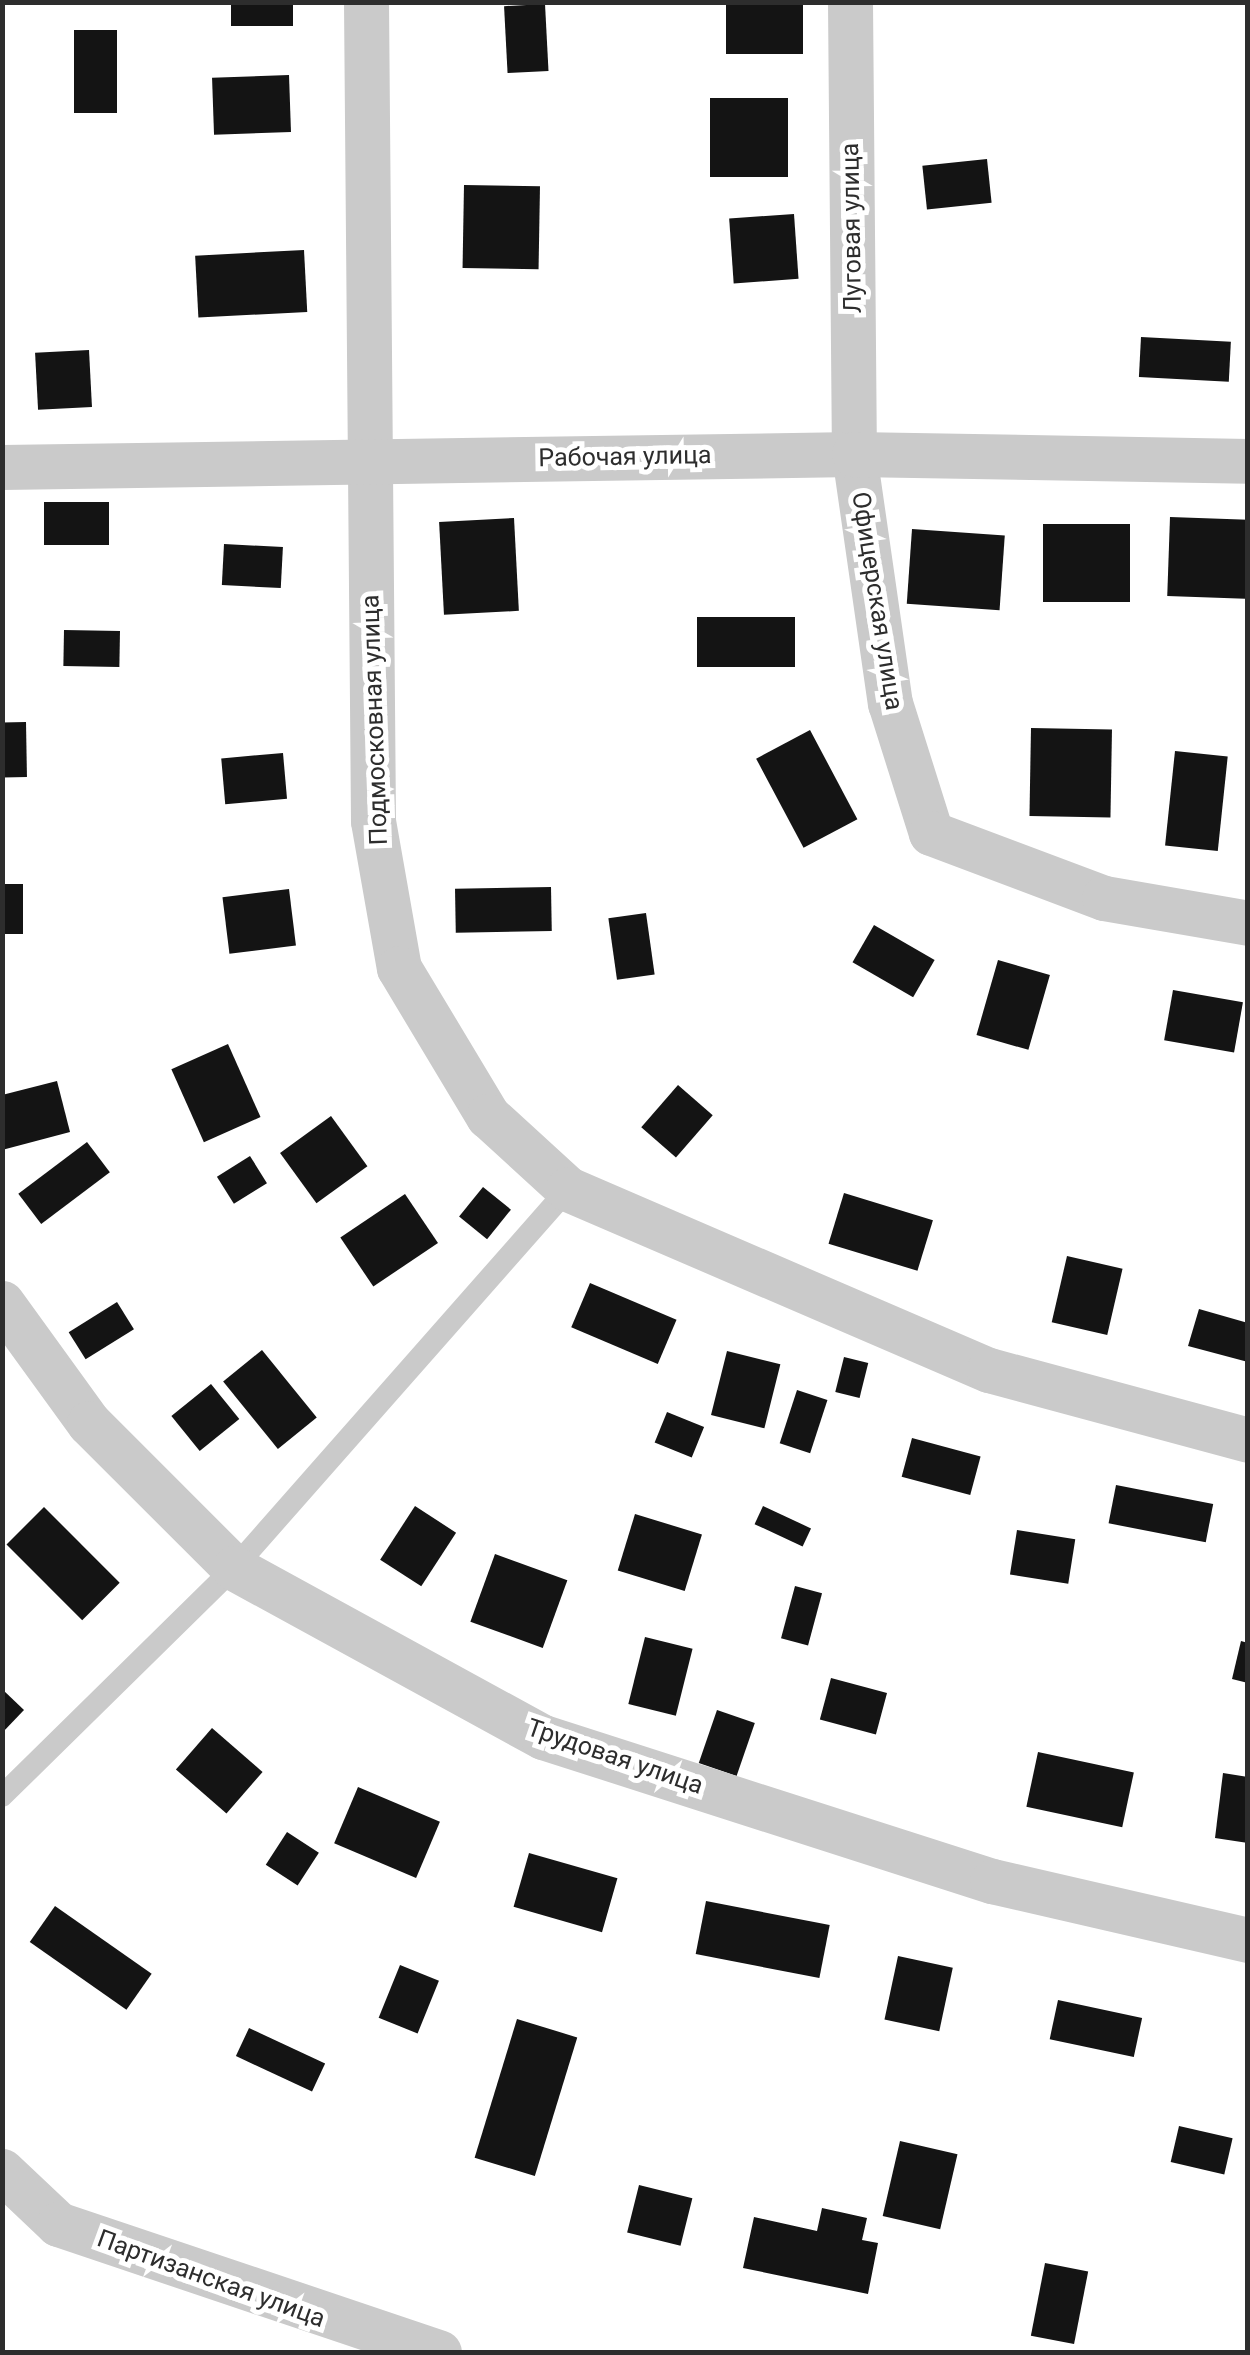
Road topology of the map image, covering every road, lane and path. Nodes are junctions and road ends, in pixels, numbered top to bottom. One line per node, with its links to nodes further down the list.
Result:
1 (366, 2): 4 (street, Подмосковная улица)
2 (850, 2): 3 (street, Луговая улица)
3 (854, 454): 4 (street, Рабочая улица); 5 (street, Рабочая улица); 7 (street, Офицерская улица)
4 (369, 461): 6 (street, Рабочая улица); 8 (street, Подмосковная улица)
5 (1248, 461)
6 (2, 468)
7 (1248, 923)
8 (568, 1189): 10 (street, Подмосковная улица); 11 (lane)
9 (2, 1302): 11 (street, Трудовая улица)
10 (1248, 1440)
11 (234, 1568): 12 (lane); 13 (street, Трудовая улица)
12 (2, 1796)
13 (1248, 1940)
14 (2, 2171): 15 (street, Партизанская улица)
15 (438, 2352)

